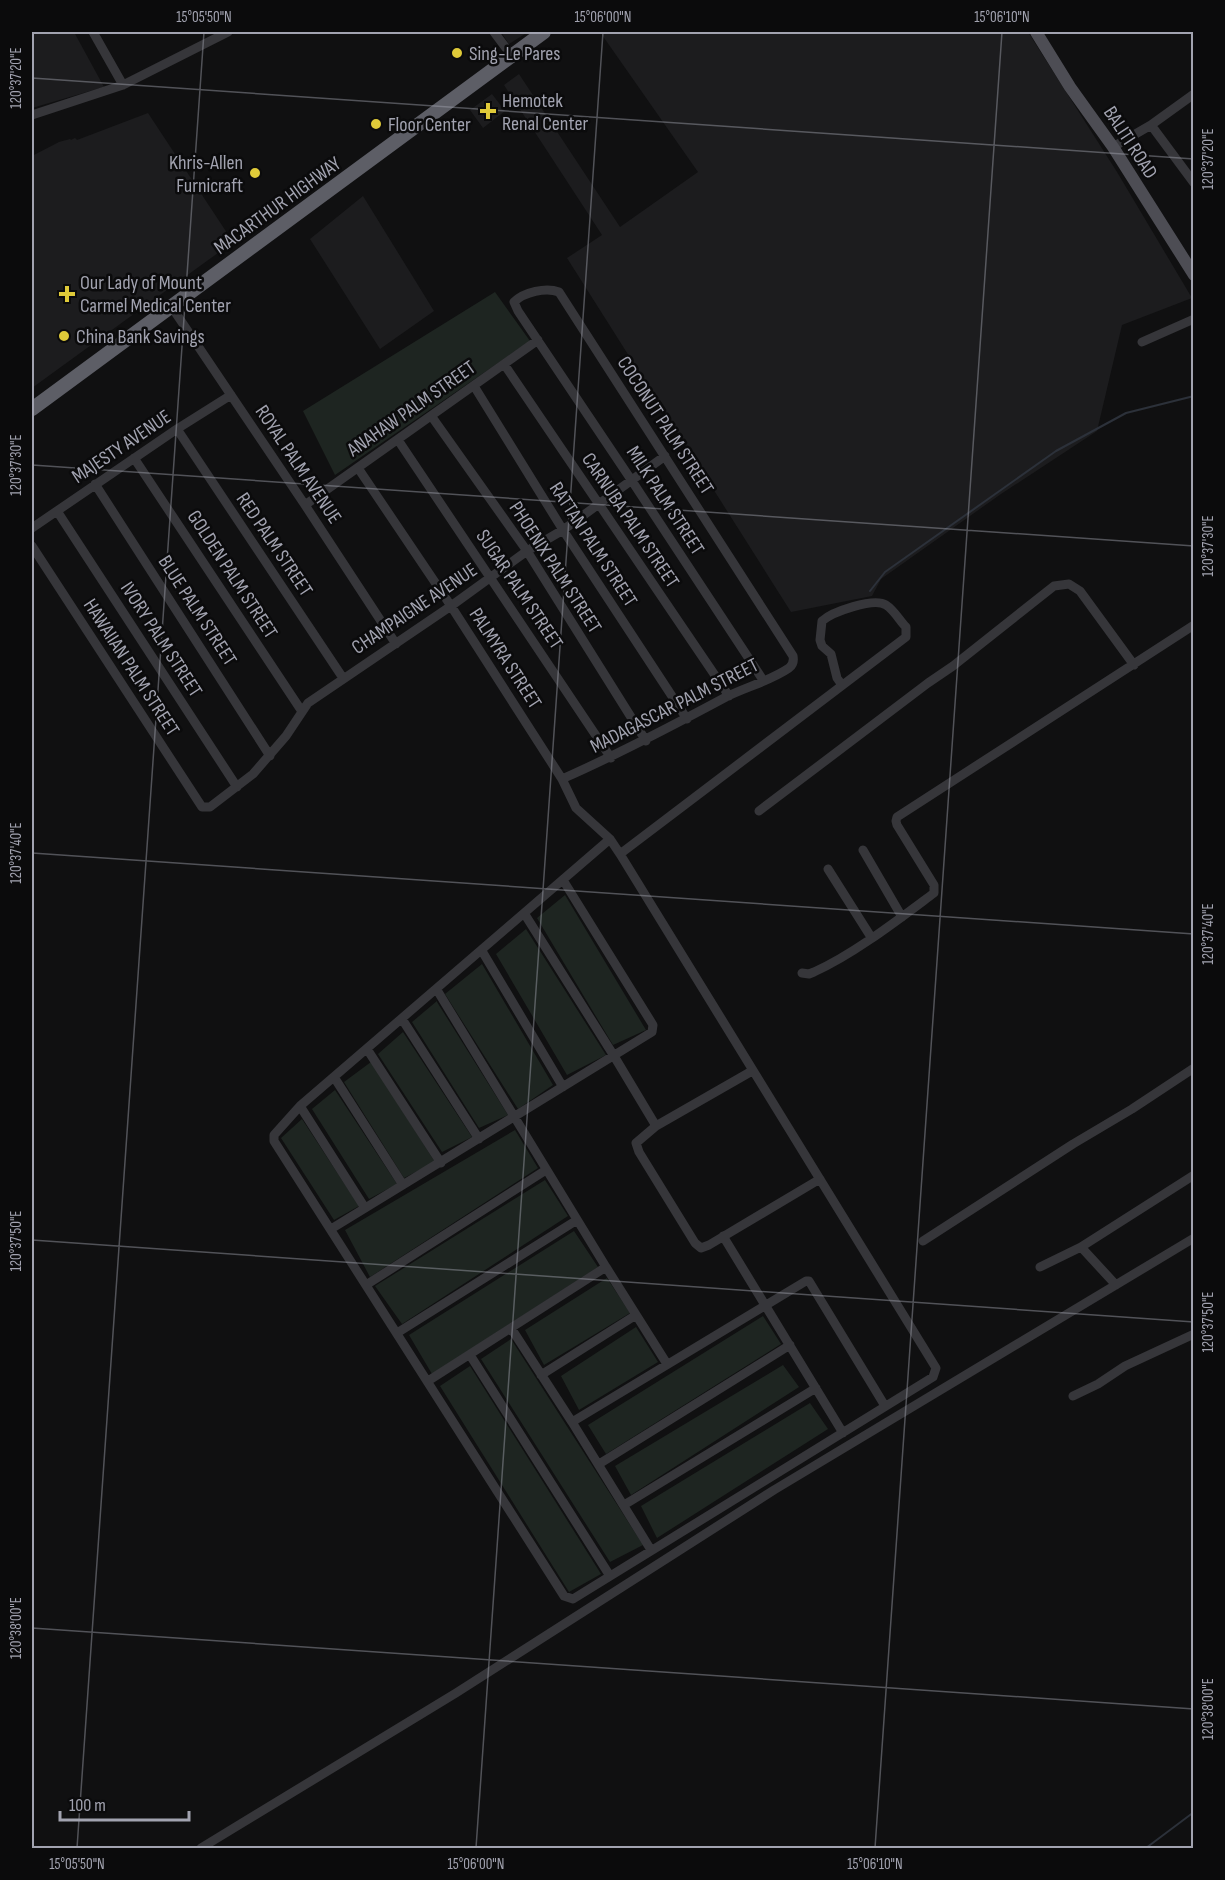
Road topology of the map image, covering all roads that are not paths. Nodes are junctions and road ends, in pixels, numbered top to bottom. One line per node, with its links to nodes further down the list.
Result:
1 (93, 32): 7 (street)
2 (228, 32): 7 (street)
3 (495, 32): 6 (street)
4 (544, 32): 6 (highway, MACARTHUR HIGHWAY)
5 (1036, 32): 11 (main road, BALITI ROAD)
6 (512, 56): 14 (highway, MACARTHUR HIGHWAY)
7 (123, 85): 9 (street)
8 (1192, 98): 10 (street)
9 (32, 115)
10 (1151, 125): 11 (street); 12 (street)
11 (1113, 147): 13 (main road, BALITI ROAD)
12 (1194, 183)
13 (1194, 275)
14 (171, 306): 20 (street, ROYAL PALM AVENUE); 21 (highway, MACARTHUR HIGHWAY)
15 (1194, 319): 17 (street)
16 (538, 340): 18 (street, ANAHAW PALM STREET); 25 (street, COCONUT PALM STREET); 28 (street, MILK PALM STREET)
17 (1142, 342)
18 (504, 364): 19 (street, ANAHAW PALM STREET); 31 (street, CARNUBA PALM STREET)
19 (474, 386): 22 (street, ANAHAW PALM STREET); 34 (street, RATTAN PALM STREET)
20 (231, 395): 23 (street, MAJESTY AVENUE); 30 (street, ROYAL PALM AVENUE)
21 (32, 409)
22 (432, 417): 24 (street, ANAHAW PALM STREET); 36 (street, PHOENIX PALM STREET)
23 (177, 429): 26 (street, MAJESTY AVENUE); 43 (street, RED PALM STREET)
24 (398, 440): 27 (street, ANAHAW PALM STREET); 37 (street, SUGAR PALM STREET)
25 (665, 456): 28 (street, CHAMPAIGNE AVENUE); 41 (street, COCONUT PALM STREET)
26 (134, 458): 29 (street, MAJESTY AVENUE); 47 (street, GOLDEN PALM STREET)
27 (358, 468): 30 (street, ANAHAW PALM STREET); 38 (street, PALMYRA STREET)
28 (632, 481): 31 (street, CHAMPAIGNE AVENUE); 44 (street, MILK PALM STREET)
29 (95, 484): 32 (street, MAJESTY AVENUE); 50 (street, BLUE PALM STREET)
30 (305, 505): 40 (street, ROYAL PALM AVENUE)
31 (599, 505): 34 (street, CHAMPAIGNE AVENUE); 46 (street, CARNUBA PALM STREET)
32 (57, 511): 33 (street, MAJESTY AVENUE); 53 (street, IVORY PALM STREET)
33 (32, 528)
34 (563, 530): 36 (street, CHAMPAIGNE AVENUE); 48 (street, RATTAN PALM STREET)
35 (32, 546): 54 (street, HAWAIIAN PALM STREET)
36 (527, 551): 37 (street, CHAMPAIGNE AVENUE); 49 (street, PHOENIX PALM STREET)
37 (491, 577): 38 (street, CHAMPAIGNE AVENUE); 51 (street, SUGAR PALM STREET)
38 (451, 606): 40 (street, CHAMPAIGNE AVENUE); 52 (street, PALMYRA STREET)
39 (1194, 625): 42 (street)
40 (396, 644): 43 (street, CHAMPAIGNE AVENUE)
41 (793, 656): 44 (street, MADAGASCAR PALM STREET)
42 (1134, 665): 55 (street); 62 (street)
43 (343, 678): 47 (street, CHAMPAIGNE AVENUE)
44 (763, 680): 46 (street, MADAGASCAR PALM STREET)
45 (842, 685): 45 (street); 58 (street)
46 (729, 696): 48 (street, MADAGASCAR PALM STREET)
47 (301, 710): 50 (street, CHAMPAIGNE AVENUE)
48 (687, 719): 49 (street, MADAGASCAR PALM STREET)
49 (646, 741): 51 (street, MADAGASCAR PALM STREET)
50 (270, 756): 53 (street, CHAMPAIGNE AVENUE)
51 (611, 758): 52 (street, MADAGASCAR PALM STREET)
52 (562, 779): 56 (street, PALMYRA STREET)
53 (237, 787): 54 (street, CHAMPAIGNE AVENUE)
54 (202, 807)
55 (759, 811)
56 (610, 839): 58 (street, PALMYRA STREET); 60 (street)
57 (863, 850): 62 (street)
58 (620, 854): 71 (street, PALMYRA STREET)
59 (828, 869): 63 (street)
60 (563, 880): 61 (street); 69 (street)
61 (524, 913): 64 (street); 69 (street)
62 (902, 917): 63 (street)
63 (871, 938): 65 (street)
64 (482, 951): 66 (street); 73 (street)
65 (802, 973)
66 (436, 990): 67 (street); 75 (street)
67 (402, 1019): 68 (street); 77 (street)
68 (367, 1050): 72 (street); 78 (street)
69 (614, 1056): 73 (street); 76 (street)
70 (1194, 1068): 88 (street)
71 (752, 1071): 76 (street); 81 (street, PALMYRA STREET)
72 (334, 1077): 74 (street); 82 (street)
73 (563, 1087): 75 (street)
74 (300, 1106): 83 (street); 85 (street)
75 (514, 1118): 77 (street); 79 (street)
76 (656, 1126): 86 (street)
77 (479, 1139): 78 (street)
78 (441, 1163): 82 (street)
79 (546, 1170): 84 (street); 92 (street)
80 (1194, 1175): 89 (street)
81 (820, 1179): 86 (street); 106 (street, PALMYRA STREET)
82 (403, 1185): 83 (street)
83 (365, 1208): 85 (street)
84 (577, 1220): 90 (street); 97 (street)
85 (331, 1229): 92 (street)
86 (723, 1236): 94 (street)
87 (1194, 1238): 93 (street)
88 (923, 1240)
89 (1081, 1247): 91 (street); 93 (street)
90 (606, 1267): 95 (street); 96 (street)
91 (1040, 1267)
92 (366, 1285): 97 (street)
93 (1116, 1285): 113 (street)
94 (765, 1304): 99 (street); 101 (street); 106 (street)
95 (636, 1315): 101 (street); 102 (street)
96 (511, 1328): 100 (street); 102 (street)
97 (397, 1334): 103 (street)
98 (1194, 1334): 105 (street)
99 (790, 1346): 104 (street); 109 (street)
100 (470, 1355): 103 (street); 112 (street)
101 (667, 1364): 107 (street)
102 (541, 1375): 107 (street)
103 (428, 1381): 112 (street, PALMYRA STREET)
104 (816, 1388): 108 (street); 110 (street)
105 (1073, 1396)
106 (885, 1406): 108 (street, PALMYRA STREET)
107 (572, 1422): 109 (street)
108 (843, 1433): 111 (street, PALMYRA STREET)
109 (599, 1464): 110 (street)
110 (624, 1505): 111 (street)
111 (651, 1550): 112 (street, PALMYRA STREET)
112 (610, 1576)
113 (201, 1848)

